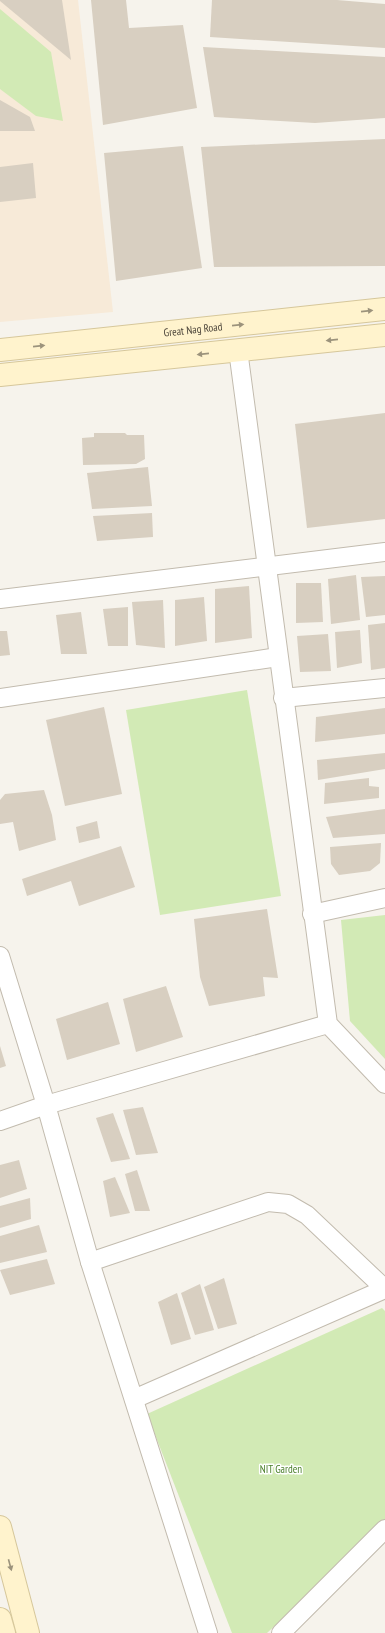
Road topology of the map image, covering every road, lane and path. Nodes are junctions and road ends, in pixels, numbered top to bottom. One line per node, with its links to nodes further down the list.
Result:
1 (385, 309): 3 (main road, Great Nag Road, one-way to 1)
2 (385, 335): 4 (main road, one-way to 4)
3 (0, 350)
4 (238, 350): 5 (main road, one-way to 5); 7 (street)
5 (0, 375)
6 (385, 552): 7 (street)
7 (267, 568): 8 (street); 9 (street)
8 (0, 599)
9 (278, 657): 11 (street); 12 (street)
10 (385, 688): 12 (street)
11 (0, 698)
12 (283, 698): 14 (street)
13 (385, 898): 14 (street)
14 (312, 914): 16 (street)
15 (0, 956): 18 (street)
16 (328, 1024): 17 (street); 18 (street)
17 (385, 1084)
18 (46, 1105): 19 (street); 20 (street)
19 (0, 1121)
20 (90, 1262): 21 (street); 21 (street)
21 (134, 1399): 27 (street)
22 (0, 1528): 26 (main road, one-way to 26)
23 (385, 1529): 28 (street)
24 (0, 1619): 25 (main road)
25 (4, 1633)
26 (28, 1633)
27 (208, 1633)
28 (281, 1633)

